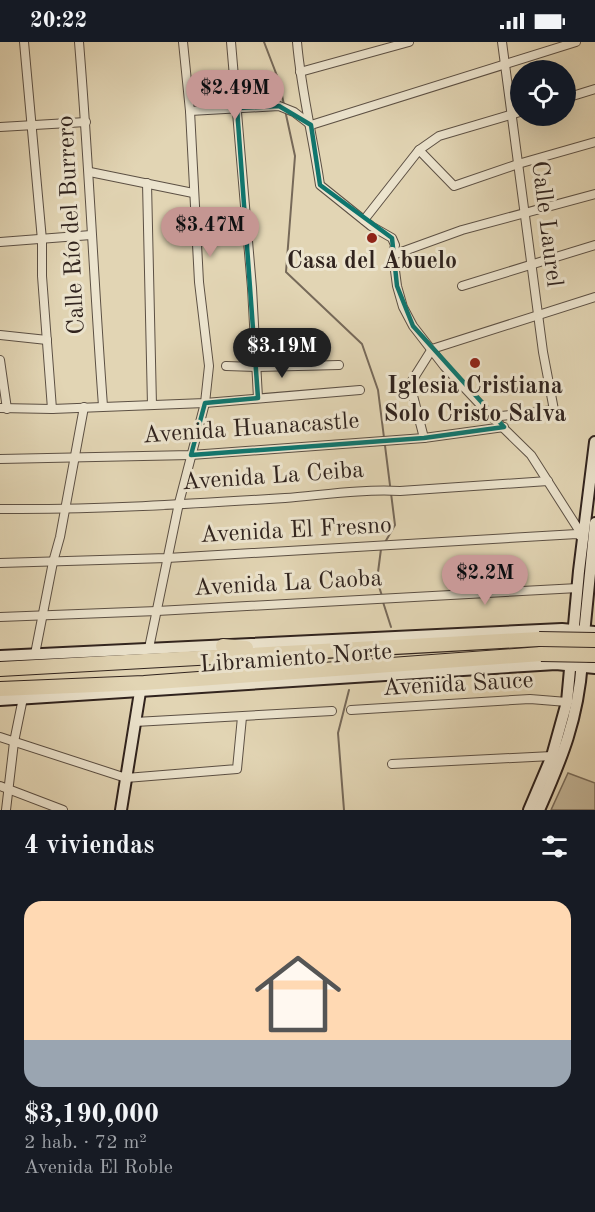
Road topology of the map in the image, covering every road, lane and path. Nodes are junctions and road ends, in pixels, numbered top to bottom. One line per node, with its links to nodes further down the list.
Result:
1 (24, 42): 19 (street)
2 (79, 42): 18 (street, Calle Río del Burrero)
3 (183, 42): 16 (street)
4 (231, 42): 15 (street)
5 (297, 42): 11 (street)
6 (409, 42): 9 (street)
7 (502, 42): 10 (street, Calle Laurel)
8 (576, 42): 10 (street)
9 (393, 44): 11 (street)
10 (505, 64): 14 (street, Calle Laurel); 20 (street)
11 (300, 72): 20 (street)
12 (595, 89): 13 (street)
13 (576, 95)
14 (510, 100)
15 (237, 108): 16 (street); 20 (street); 47 (street)
16 (190, 111): 28 (street)
17 (510, 116): 24 (street)
18 (86, 123): 19 (street); 26 (street, Calle Río del Burrero)
19 (31, 125): 22 (street); 33 (street)
20 (311, 125): 31 (street)
21 (513, 126): 25 (street, Calle Laurel)
22 (0, 127)
23 (595, 142): 25 (street)
24 (419, 150): 25 (street); 31 (street)
25 (518, 164): 30 (street, Calle Laurel)
26 (90, 172): 27 (street); 32 (street, Calle Río del Burrero)
27 (147, 183): 28 (street); 51 (street)
28 (193, 193): 50 (street)
29 (595, 194): 30 (street)
30 (526, 213): 36 (street); 37 (street, Calle Laurel)
31 (364, 220): 36 (street)
32 (91, 235): 33 (street); 52 (street, Calle Río del Burrero)
33 (42, 240): 34 (street); 42 (street)
34 (0, 242)
35 (595, 245): 37 (street)
36 (393, 255): 43 (street)
37 (531, 264): 38 (street); 40 (street, Calle Laurel)
38 (462, 286)
39 (595, 297): 40 (street)
40 (538, 314): 43 (street); 56 (street, Calle Laurel)
41 (0, 334): 42 (street)
42 (46, 340): 55 (street)
43 (432, 350): 56 (street); 58 (street)
44 (0, 360): 54 (street)
45 (339, 365): 47 (street)
46 (226, 366): 47 (street)
47 (257, 368): 49 (street)
48 (360, 390): 49 (street)
49 (258, 398): 50 (street)
50 (205, 404): 51 (street); 60 (street)
51 (152, 405): 52 (street)
52 (103, 406): 53 (street)
53 (84, 407): 55 (street); 61 (street)
54 (4, 409): 55 (street)
55 (52, 409)
56 (492, 417): 57 (street)
57 (504, 427): 58 (street, Avenida Huanacastle); 63 (street)
58 (424, 438): 60 (street, Avenida Huanacastle)
59 (595, 442): 68 (street)
60 (191, 455): 61 (street, Avenida Huanacastle); 64 (street)
61 (75, 458): 62 (street, Avenida Huanacastle); 66 (street)
62 (0, 459)
63 (548, 481): 64 (street, Avenida La Ceiba); 68 (street)
64 (179, 503): 66 (street, Avenida La Ceiba); 69 (street)
65 (0, 509): 66 (street, Avenida La Ceiba)
66 (65, 510): 70 (street)
67 (595, 523): 68 (street)
68 (589, 537): 69 (street, Avenida El Fresno); 72 (street); 76 (street)
69 (167, 558): 70 (street, Avenida El Fresno); 73 (street)
70 (52, 562): 71 (street, Avenida El Fresno); 74 (street)
71 (0, 563)
72 (578, 588): 73 (street, Avenida La Caoba); 76 (street)
73 (157, 611): 74 (street, Avenida La Caoba); 80 (street)
74 (42, 615): 75 (street, Avenida La Caoba); 82 (street)
75 (0, 617)
76 (585, 630): 77 (street); 86 (street)
77 (535, 634): 78 (highway, Libramiento Norte, bridge); 79 (street); 81 (highway, Libramiento Norte); 85 (street)
78 (595, 640)
79 (223, 646): 80 (street); 81 (highway)
80 (149, 648): 82 (street)
81 (299, 652): 87 (highway, Libramiento Norte)
82 (34, 654): 84 (street)
83 (595, 655): 85 (highway, Libramiento Norte, bridge)
84 (0, 656)
85 (537, 660): 86 (street, Libramiento Norte); 89 (highway, Libramiento Norte); 90 (street, Libramiento Norte)
86 (577, 665): 88 (street, Libramiento Norte); 95 (street); 111 (street)
87 (0, 669)
88 (595, 669)
89 (303, 672): 90 (highway); 91 (highway, Libramiento Norte)
90 (276, 683): 92 (street, Libramiento Norte)
91 (0, 689)
92 (140, 692): 93 (street, Libramiento Norte); 99 (street)
93 (23, 698): 94 (street, Libramiento Norte); 101 (street)
94 (0, 700)
95 (567, 702): 96 (street, Avenida Sauce); 102 (street)
96 (351, 710)
97 (332, 711): 98 (street)
98 (242, 717): 99 (street); 104 (street)
99 (135, 723): 104 (street)
100 (0, 736): 101 (street)
101 (14, 742): 104 (street); 106 (street)
102 (552, 756): 103 (street); 110 (street)
103 (392, 764)
104 (126, 778): 109 (street)
105 (0, 786): 106 (street)
106 (10, 789): 107 (street); 108 (street)
107 (6, 810)
108 (63, 810)
109 (121, 810)
110 (529, 810)
111 (539, 810)

